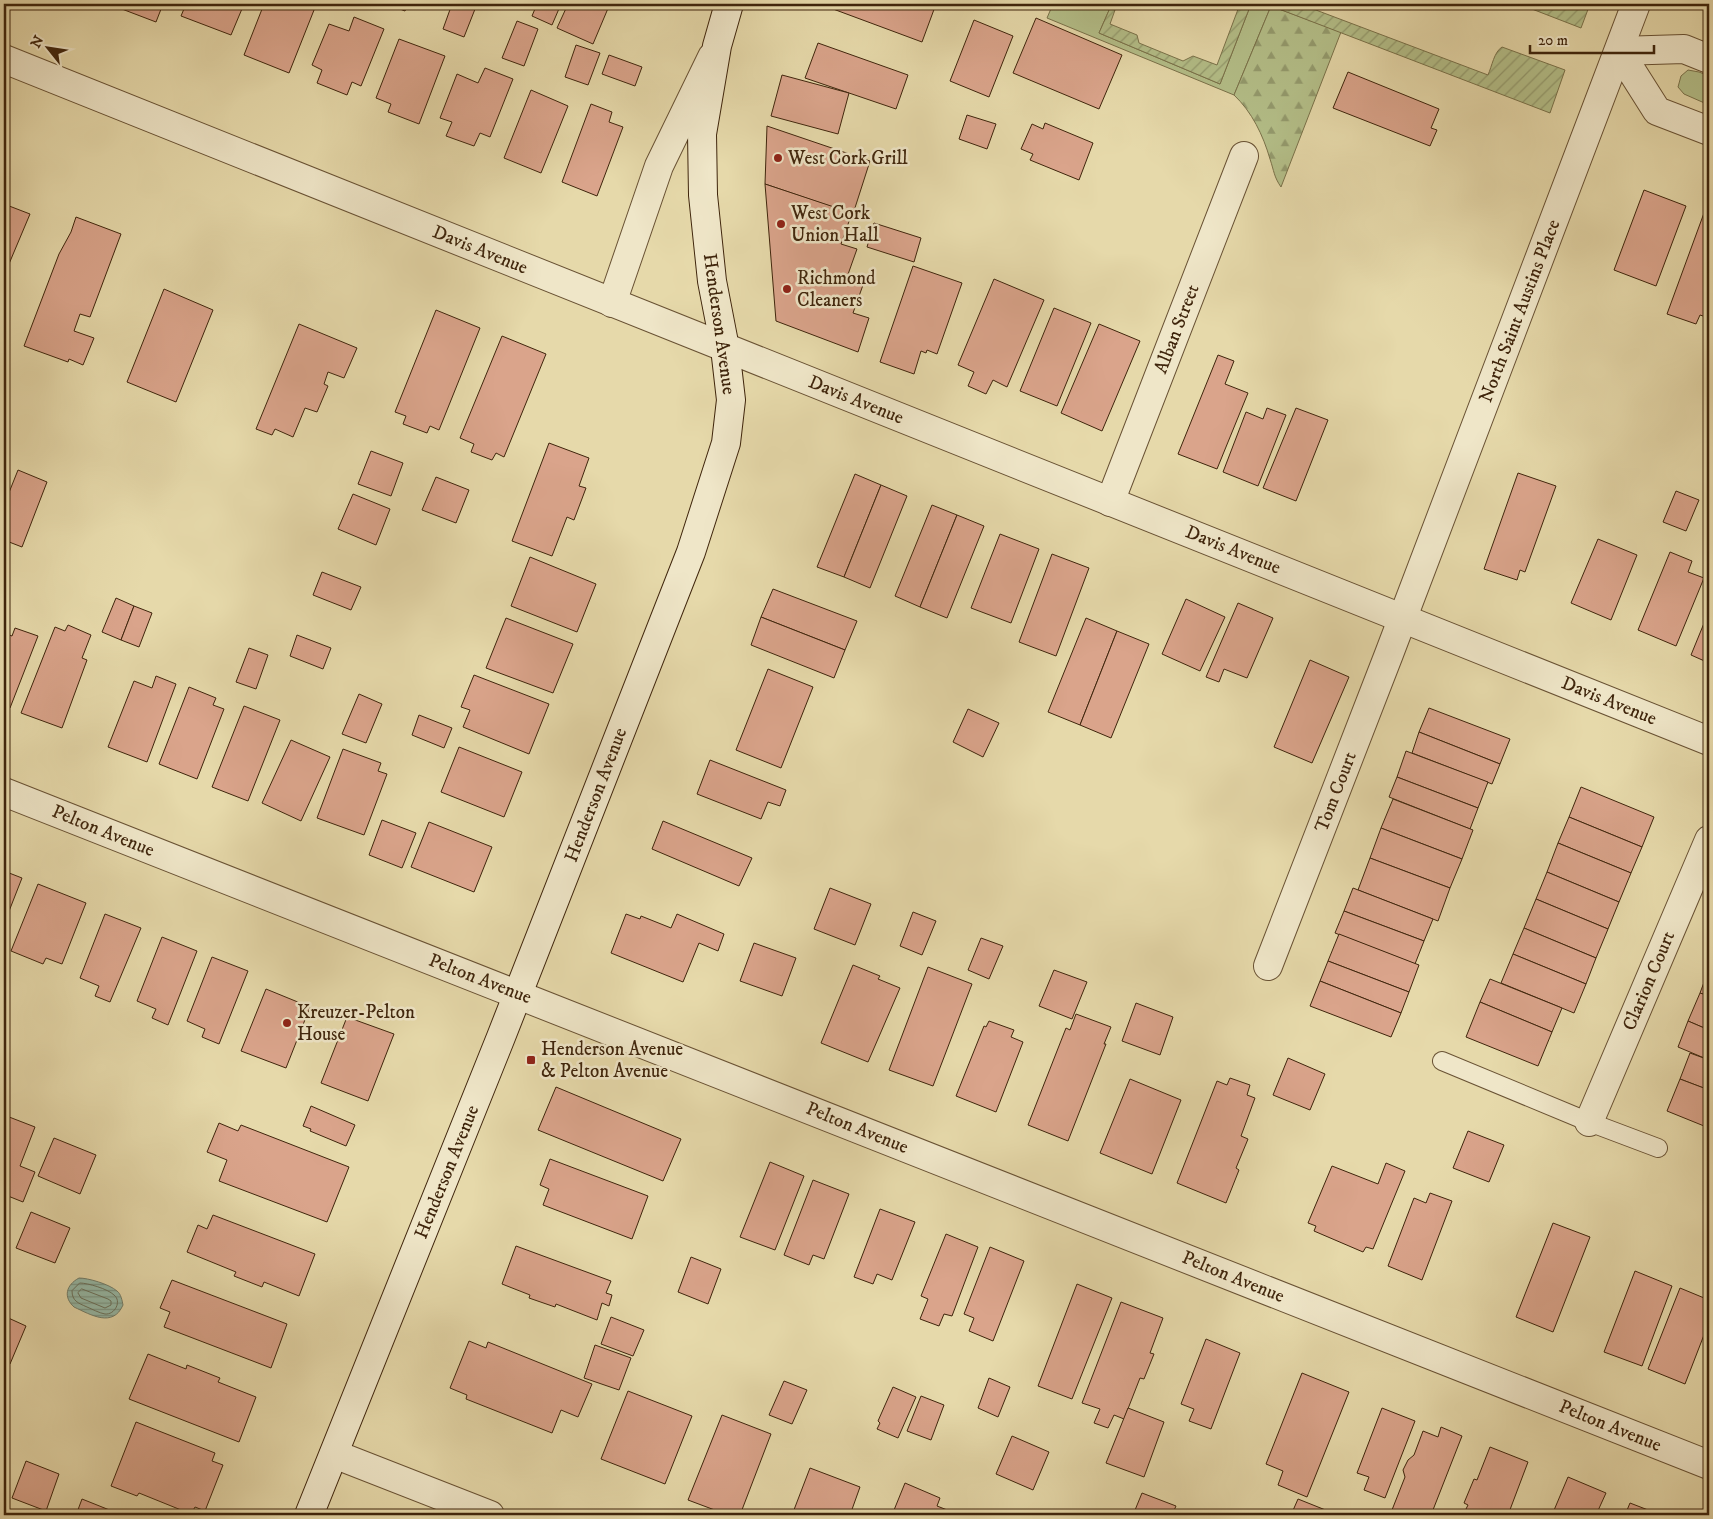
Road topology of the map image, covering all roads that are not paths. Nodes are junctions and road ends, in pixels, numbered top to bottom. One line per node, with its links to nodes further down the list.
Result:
1 (730, 4): 3 (street, Henderson Avenue)
2 (1636, 4): 4 (street, North Saint Austins Place)
3 (717, 46): 9 (street, Henderson Avenue); 10 (street, Henderson Avenue)
4 (1619, 51): 6 (street); 7 (street); 12 (street, North Saint Austins Place)
5 (4, 59): 9 (street, Davis Avenue)
6 (1709, 59)
7 (1709, 131)
8 (1244, 156): 11 (street, Alban Street)
9 (612, 303): 10 (street, Davis Avenue)
10 (725, 348): 11 (street, Davis Avenue); 17 (street, Henderson Avenue)
11 (1110, 502): 12 (street, Davis Avenue)
12 (1403, 618): 13 (street, Davis Avenue); 16 (street, Tom Court)
13 (1709, 741)
14 (4, 792): 17 (street, Pelton Avenue)
15 (1709, 840): 19 (street, Clarion Court)
16 (1268, 966)
17 (518, 994): 21 (street, Henderson Avenue); 22 (street, Pelton Avenue)
18 (1442, 1061): 19 (lane)
19 (1590, 1122): 20 (lane)
20 (1658, 1148)
21 (334, 1454): 23 (street, Henderson Avenue); 24 (street)
22 (1709, 1465)
23 (309, 1515)
24 (490, 1515)

